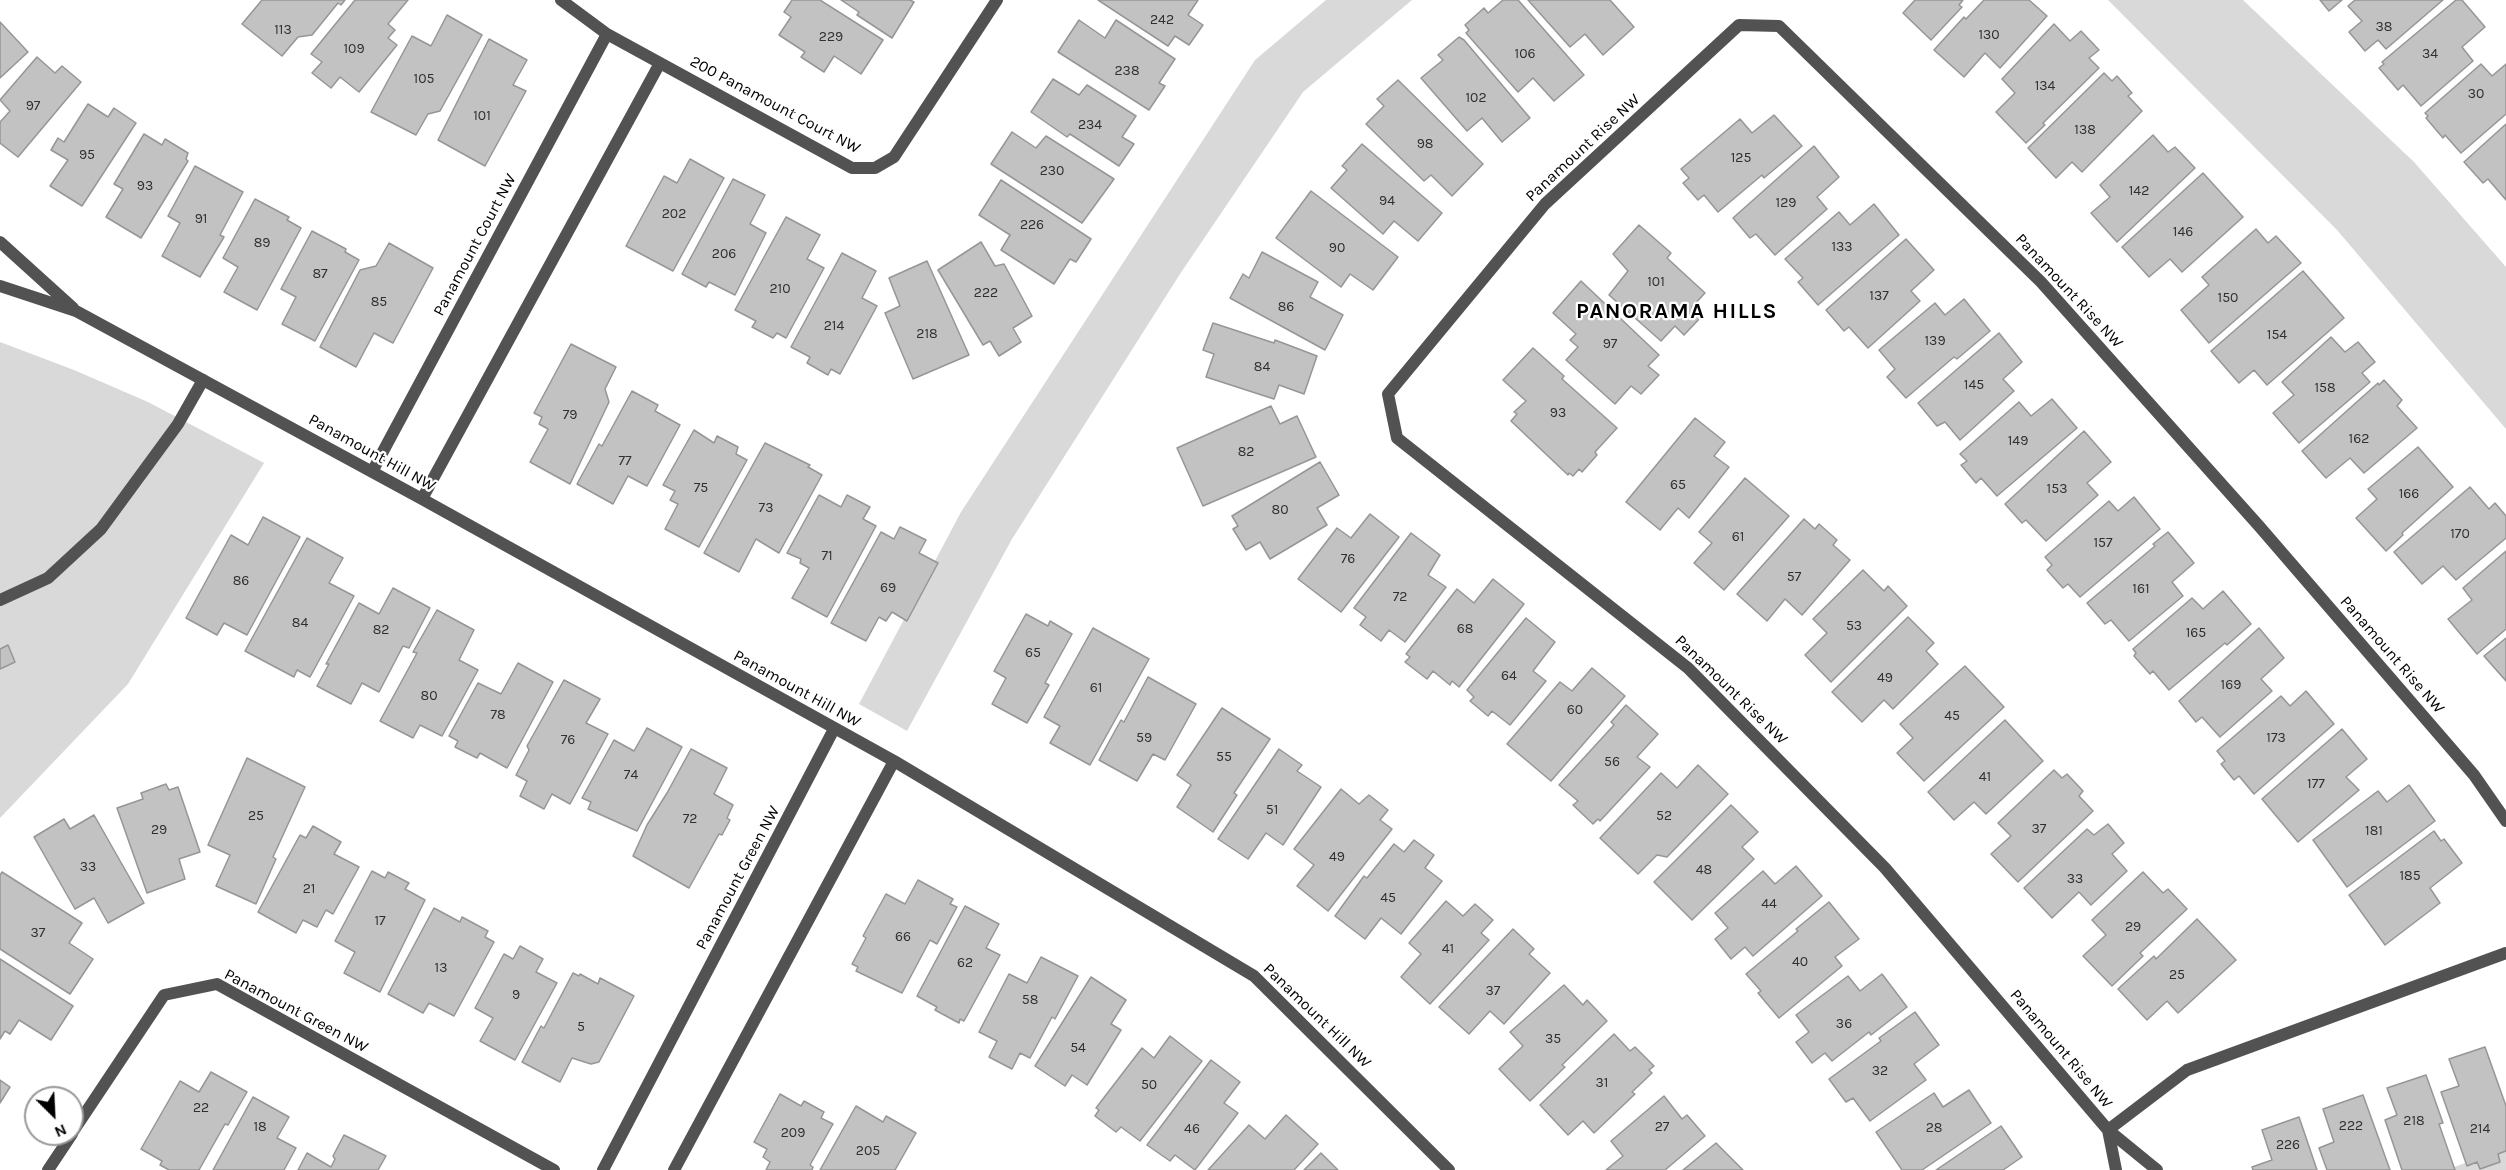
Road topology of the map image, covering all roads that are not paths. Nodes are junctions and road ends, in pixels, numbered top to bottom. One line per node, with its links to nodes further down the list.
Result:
1 (561, 0): 3 (street, 200 Panamount Court NW)
2 (997, 0): 4 (street, 200 Panamount Court NW)
3 (607, 34): 4 (street, 200 Panamount Court NW); 9 (street, Panamount Court NW)
4 (660, 63): 10 (street)
5 (0, 242): 7 (street, Panamount Hill NW)
6 (0, 286): 7 (street, Panamount Hill NW)
7 (76, 311): 8 (street, Panamount Hill NW)
8 (203, 380): 9 (street, Panamount Hill NW); 11 (street)
9 (372, 472): 10 (street, Panamount Hill NW)
10 (422, 499): 12 (street, Panamount Hill NW)
11 (0, 600)
12 (834, 729): 13 (street, Panamount Hill NW); 21 (street, Panamount Green NW)
13 (894, 761): 22 (street); 23 (street, Panamount Hill NW)
14 (2506, 821): 17 (street, Panamount Rise NW)
15 (2506, 953): 17 (street, Panamount Rise NW)
16 (84, 1116): 20 (street, Panamount Green NW)
17 (2108, 1130): 24 (street, Panamount Rise NW); 25 (street, Panamount Rise NW)
18 (64, 1146): 19 (street, Panamount Green NW)
19 (48, 1170)
20 (554, 1170)
21 (603, 1170)
22 (674, 1170)
23 (1449, 1170)
24 (2116, 1170)
25 (2157, 1170)

